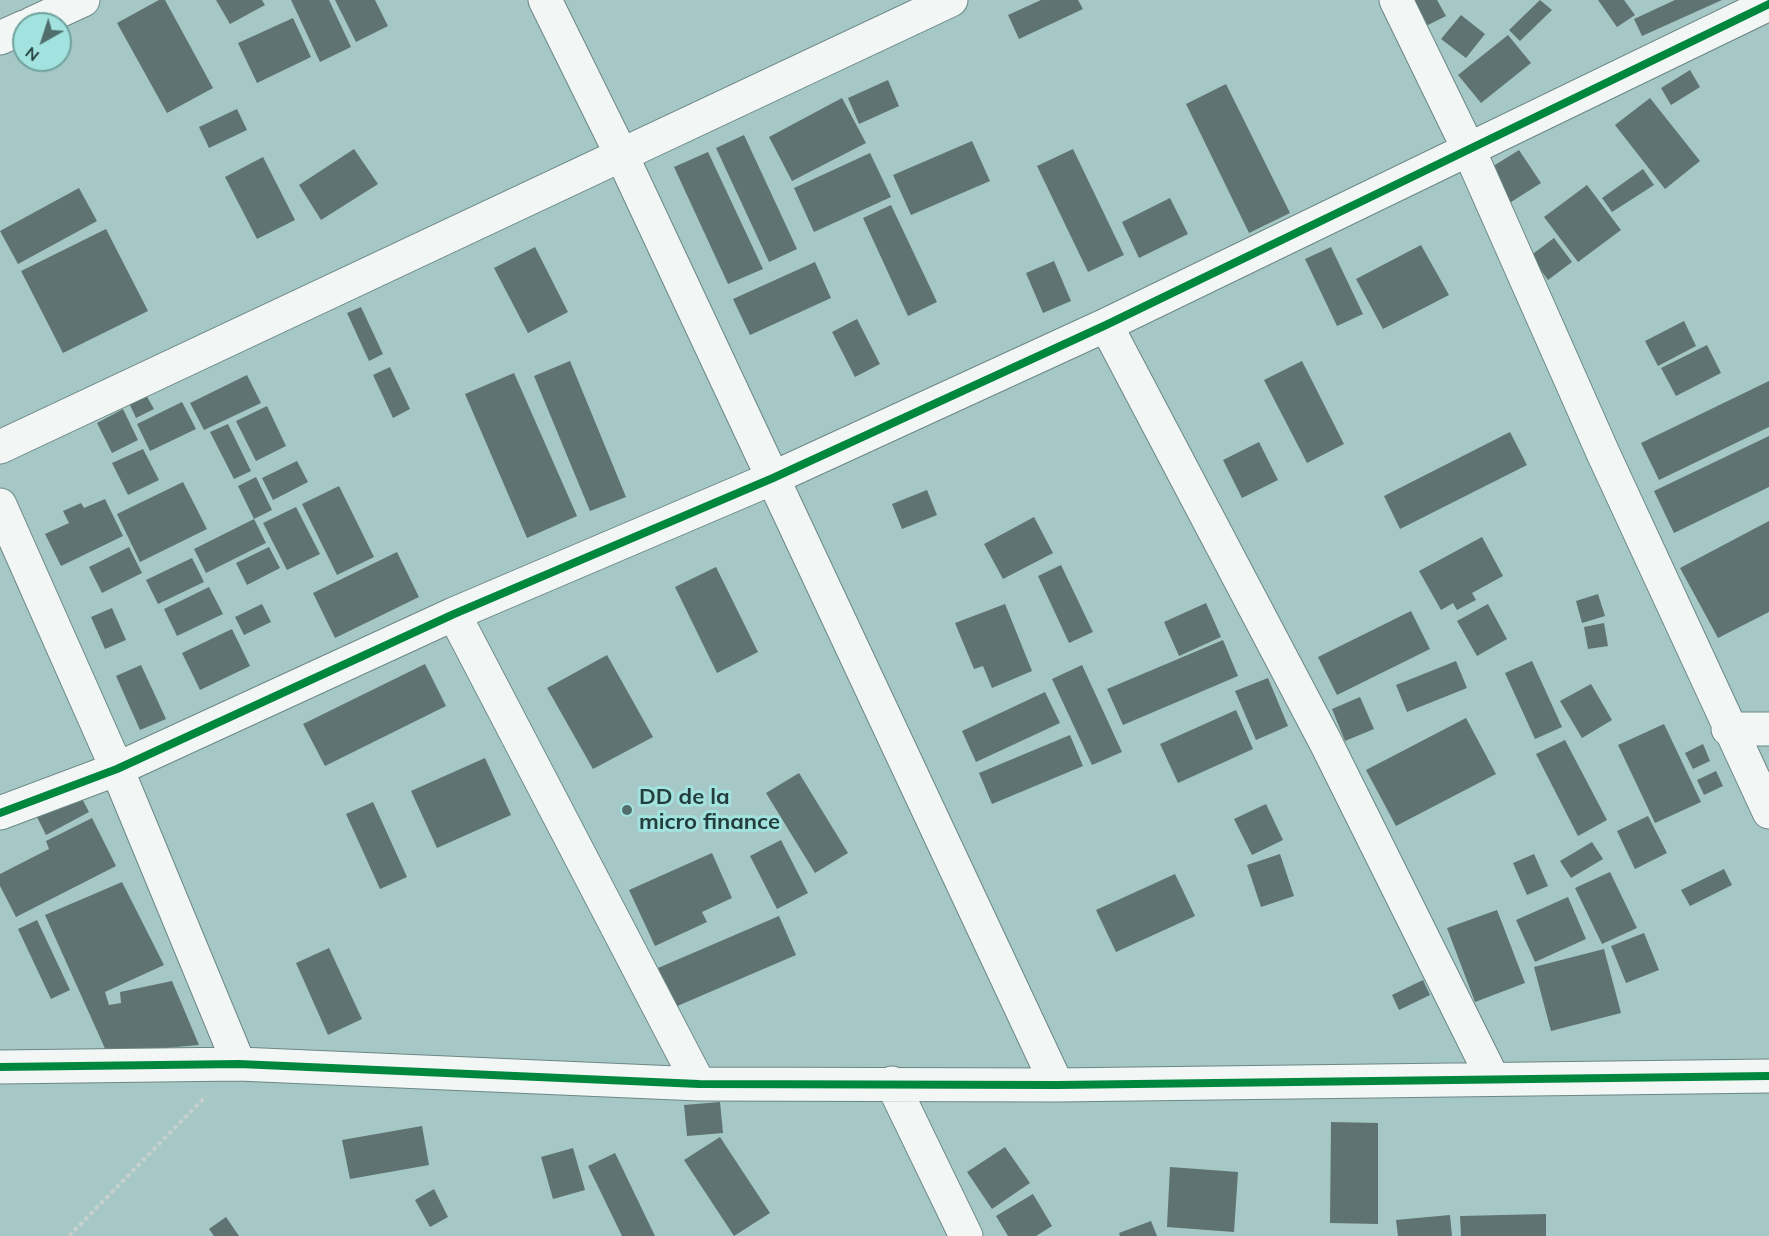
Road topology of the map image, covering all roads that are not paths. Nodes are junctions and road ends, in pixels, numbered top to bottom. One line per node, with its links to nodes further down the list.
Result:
1 (83, 0): 6 (street)
2 (545, 0): 8 (street)
3 (951, 0): 8 (street)
4 (1396, 0): 7 (street)
5 (1769, 6): 7 (street)
6 (57, 12)
7 (1468, 148): 9 (street); 14 (street)
8 (622, 156): 10 (street); 11 (street)
9 (1106, 325): 11 (street); 22 (street)
10 (0, 447)
11 (773, 478): 13 (street); 25 (street)
12 (0, 505): 16 (street)
13 (454, 614): 16 (street); 24 (street)
14 (1728, 729): 15 (street); 17 (street)
15 (1769, 729)
16 (117, 769): 18 (street); 19 (street)
17 (1769, 812)
18 (0, 813)
19 (239, 1064): 20 (street); 24 (street)
20 (0, 1067)
21 (1769, 1076): 22 (street)
22 (1493, 1079): 25 (street)
23 (892, 1083): 24 (street); 25 (street); 26 (street)
24 (699, 1084)
25 (1057, 1085)
26 (966, 1236)

